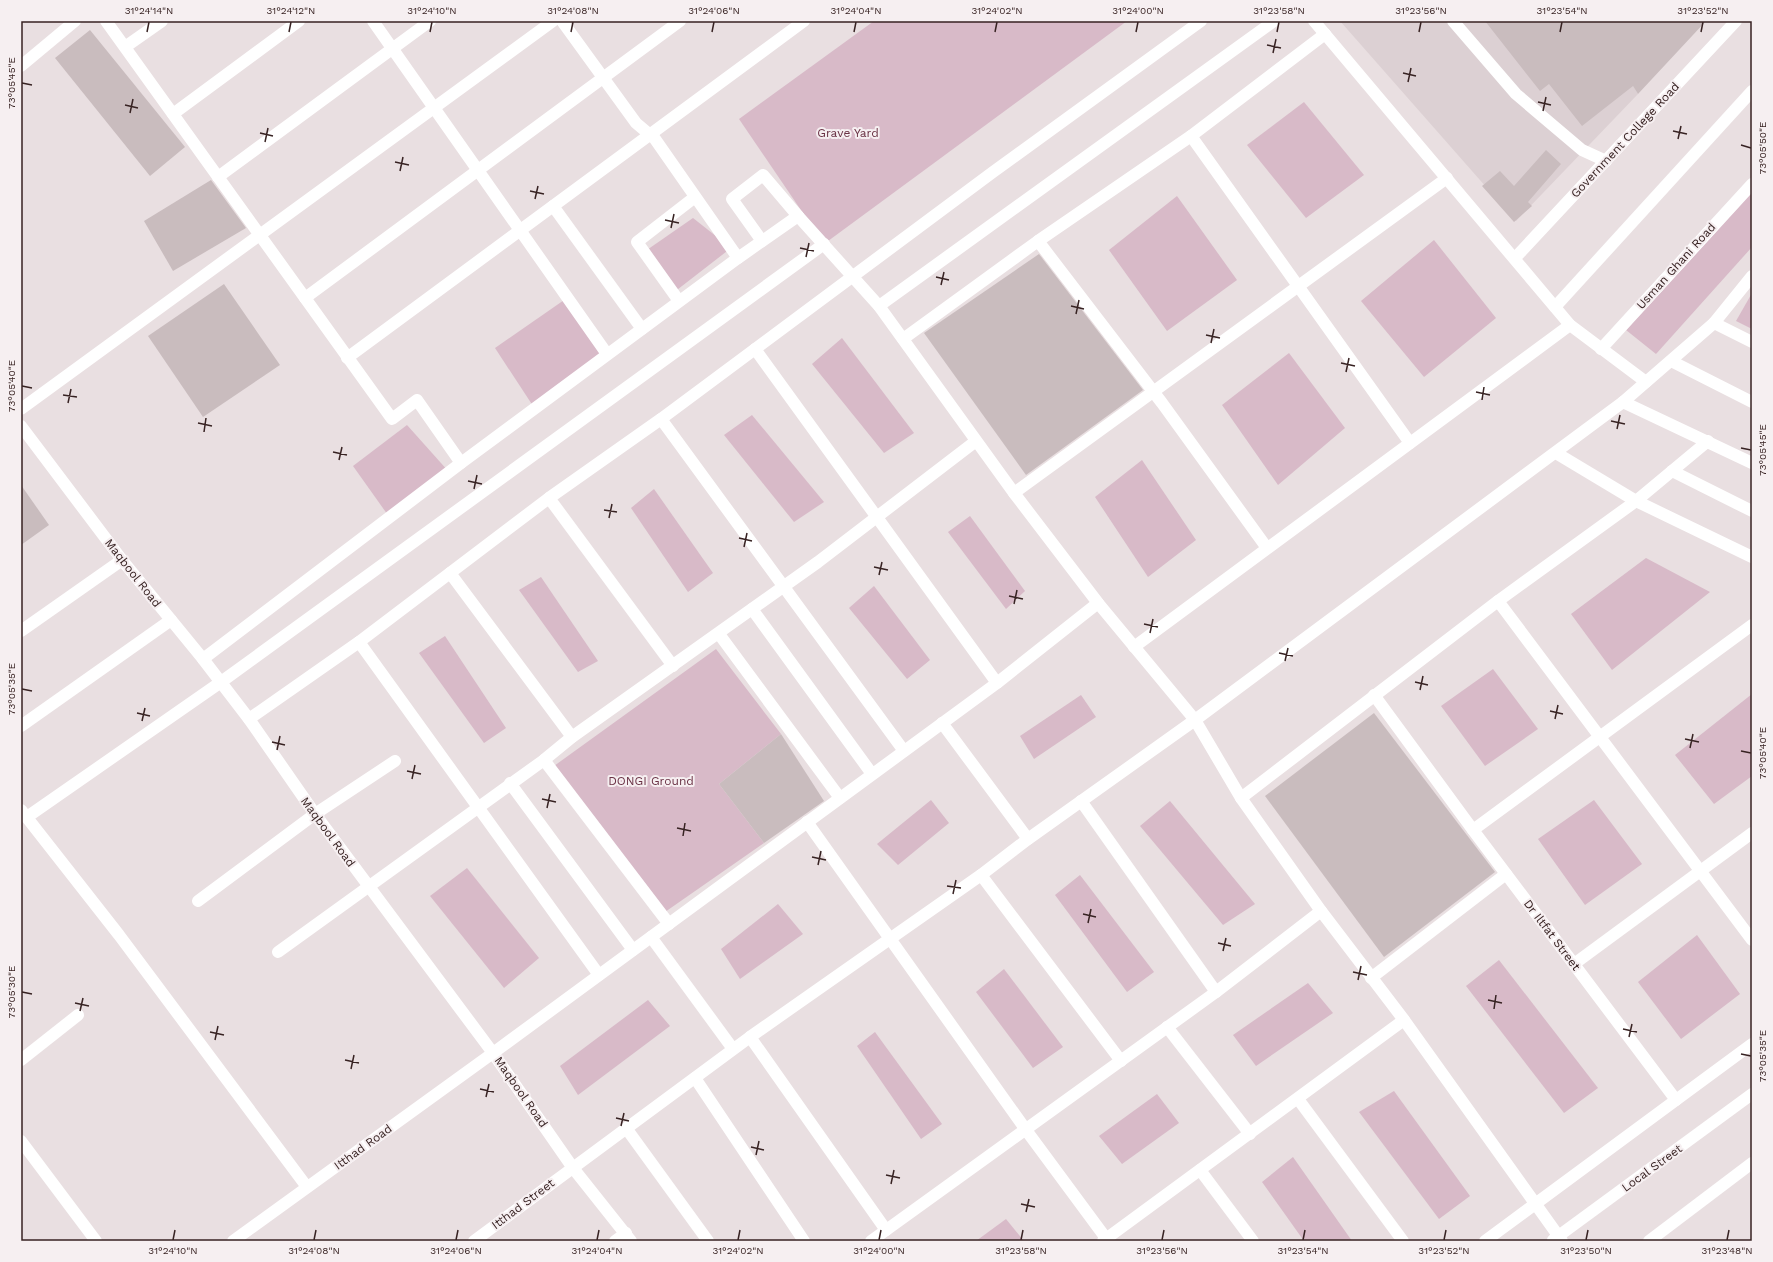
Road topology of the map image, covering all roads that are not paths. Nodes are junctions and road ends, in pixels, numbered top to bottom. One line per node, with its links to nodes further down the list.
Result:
1 (75, 21): 19 (street)
2 (106, 21): 17 (street)
3 (162, 21): 17 (street)
4 (299, 21): 23 (street)
5 (373, 21): 18 (street)
6 (430, 21): 18 (street)
7 (553, 21): 22 (street)
8 (562, 21): 20 (street)
9 (680, 21): 20 (street)
10 (804, 21): 24 (street)
11 (1201, 21): 41 (street)
12 (1274, 21): 46 (street)
13 (1314, 21): 16 (street)
14 (1453, 21): 26 (street)
15 (1736, 21): 26 (street, Government College Road)
16 (1325, 34): 25 (street); 29 (street)
17 (125, 47): 23 (street)
18 (392, 48): 22 (street); 28 (street)
19 (21, 66)
20 (604, 78): 24 (street); 27 (street)
21 (1752, 91): 47 (street)
22 (434, 108): 27 (street); 35 (street)
23 (173, 114): 28 (street)
24 (650, 135): 31 (street); 32 (street)
25 (1191, 136): 37 (street); 43 (street)
26 (1606, 161): 40 (street, Government College Road)
27 (478, 171): 34 (street); 44 (street)
28 (218, 177): 35 (street)
29 (1447, 178): 40 (street); 43 (street)
30 (1752, 184): 53 (street, Usman Ghani Road)
31 (695, 197): 39 (street); 45 (street)
32 (553, 206): 34 (street); 50 (street)
33 (798, 216): 36 (street); 36 (street); 38 (street)
34 (520, 231): 55 (street); 56 (street)
35 (259, 235): 44 (street); 62 (street)
36 (762, 241): 39 (street)
37 (1038, 241): 51 (street); 59 (street)
38 (824, 244): 41 (street); 93 (street)
39 (738, 258): 45 (street)
40 (1515, 258): 47 (street)
41 (852, 276): 46 (street); 54 (street)
42 (1752, 276): 48 (street, Itthad Street)
43 (1298, 287): 59 (street); 67 (street)
44 (305, 298): 56 (street)
45 (679, 302): 50 (street)
46 (879, 306): 51 (street)
47 (1555, 307): 49 (street)
48 (1714, 323): 52 (street); 57 (street, Itthad Street)
49 (1570, 325): 53 (street); 67 (street)
50 (642, 329): 55 (street)
51 (903, 339): 65 (street)
52 (1752, 342)
53 (1601, 349): 58 (street)
54 (755, 350): 63 (street); 76 (street)
55 (606, 354): 69 (street)
56 (347, 358): 69 (street)
57 (1671, 361): 58 (street, Itthad Street); 61 (street)
58 (1646, 382): 60 (street, Itthad Street)
59 (1154, 391): 72 (street); 77 (street)
60 (1623, 402): 66 (street); 68 (street, Itthad Street)
61 (1752, 402)
62 (21, 408)
63 (661, 420): 73 (street); 81 (street)
64 (21, 426): 79 (street, Maqbool Road)
65 (976, 441): 72 (street); 76 (street)
66 (1708, 441): 70 (street); 71 (street)
67 (1410, 443): 77 (street)
68 (1556, 453): 74 (street); 97 (street, Itthad Street)
69 (461, 463): 91 (street)
70 (1752, 463)
71 (1672, 471): 74 (street); 75 (street)
72 (1014, 493): 83 (street)
73 (550, 498): 80 (street); 92 (street)
74 (1636, 501): 78 (street); 82 (street)
75 (1752, 511)
76 (876, 517): 81 (street); 94 (street)
77 (1267, 548): 90 (street)
78 (1752, 557)
79 (122, 560): 85 (street, Maqbool Road); 87 (street)
80 (450, 573): 89 (street); 100 (street)
81 (783, 587): 84 (street); 102 (street)
82 (1498, 601): 95 (street); 101 (street)
83 (1098, 603): 90 (street); 94 (street, Itthad Road)
84 (752, 610): 88 (street); 105 (street)
85 (171, 620): 91 (street, Maqbool Road); 99 (street)
86 (1752, 625): 101 (street)
87 (21, 631)
88 (719, 634): 92 (street); 107 (street)
89 (359, 642): 96 (street); 110 (street)
90 (1134, 647): 97 (street)
91 (203, 659): 93 (street, Maqbool Road)
92 (674, 666): 100 (street)
93 (221, 682): 96 (street, Maqbool Road); 111 (street)
94 (997, 683): 98 (street, Itthad Road)
95 (1374, 695): 108 (street); 114 (street, Dr Iltfat Street)
96 (249, 719): 112 (street, Maqbool Road)
97 (1194, 720): 108 (street); 109 (street, Itthad Street)
98 (942, 723): 102 (street, Itthad Road); 116 (street)
99 (21, 726)
100 (572, 737): 103 (street)
101 (1600, 737): 114 (street); 117 (street)
102 (904, 751): 105 (street, Itthad Road)
103 (544, 760): 106 (street); 123 (street)
104 (395, 761): 112 (street)
105 (872, 774): 107 (street, Itthad Road)
106 (510, 783): 110 (street); 127 (street)
107 (840, 798): 113 (street, Itthad Road)
108 (1241, 798): 122 (street)
109 (1081, 802): 116 (street, Itthad Street); 132 (street)
110 (477, 808): 120 (street); 130 (street)
111 (24, 814): 153 (street)
112 (315, 814): 120 (street, Maqbool Road); 121 (street)
113 (807, 822): 123 (street, Itthad Road); 125 (street)
114 (1473, 830): 118 (street, Dr Iltfat Street)
115 (1752, 833): 117 (street)
116 (1028, 839): 119 (street, Itthad Street)
117 (1700, 872): 126 (street); 129 (street)
118 (1506, 874): 129 (street, Dr Iltfat Street); 131 (street)
119 (981, 876): 125 (street, Itthad Street); 141 (street)
120 (368, 887): 128 (street); 139 (street, Maqbool Road)
121 (198, 900)
122 (1321, 911): 131 (street); 132 (street)
123 (669, 924): 124 (street, Itthad Road)
124 (651, 937): 127 (street, Itthad Road); 138 (street)
125 (890, 938): 136 (street, Itthad Street); 147 (street)
126 (1752, 940)
127 (633, 950): 130 (street, Itthad Road)
128 (278, 952)
129 (1574, 964): 145 (street, Dr Iltfat Street)
130 (599, 976): 139 (street, Itthad Road)
131 (1371, 978): 134 (street)
132 (1216, 992): 135 (street)
133 (78, 1016): 140 (street)
134 (1404, 1020): 144 (street); 154 (street)
135 (1167, 1027): 141 (street); 148 (street)
136 (750, 1037): 138 (street, Itthad Street); 155 (street)
137 (1752, 1044): 145 (street)
138 (734, 1049): 142 (street, Itthad Street)
139 (493, 1053): 151 (street, Maqbool Road); 153 (street, Itthad Road)
140 (21, 1060)
141 (1121, 1061): 147 (street)
142 (695, 1078): 146 (street, Itthad Street); 165 (street)
143 (1752, 1094): 157 (street, Local Street)
144 (1298, 1099): 148 (street); 167 (street)
145 (1676, 1100): 154 (street)
146 (626, 1128): 151 (street, Itthad Street); 164 (street)
147 (1026, 1130): 155 (street); 159 (street)
148 (1250, 1134): 152 (street)
149 (22, 1144): 160 (street)
150 (1752, 1163): 169 (street)
151 (573, 1168): 156 (street, Maqbool Road); 162 (street, Itthad Street)
152 (1200, 1170): 159 (street); 166 (street)
153 (307, 1187): 161 (street, Itthad Road)
154 (1536, 1203): 157 (street); 168 (street)
155 (886, 1230): 158 (street)
156 (629, 1237): 163 (street)
157 (1558, 1239)
158 (874, 1240)
159 (1106, 1240)
160 (96, 1241)
161 (233, 1241)
162 (474, 1241)
163 (615, 1241)
164 (708, 1241)
165 (804, 1241)
166 (1253, 1241)
167 (1403, 1241)
168 (1485, 1241)
169 (1649, 1241)

